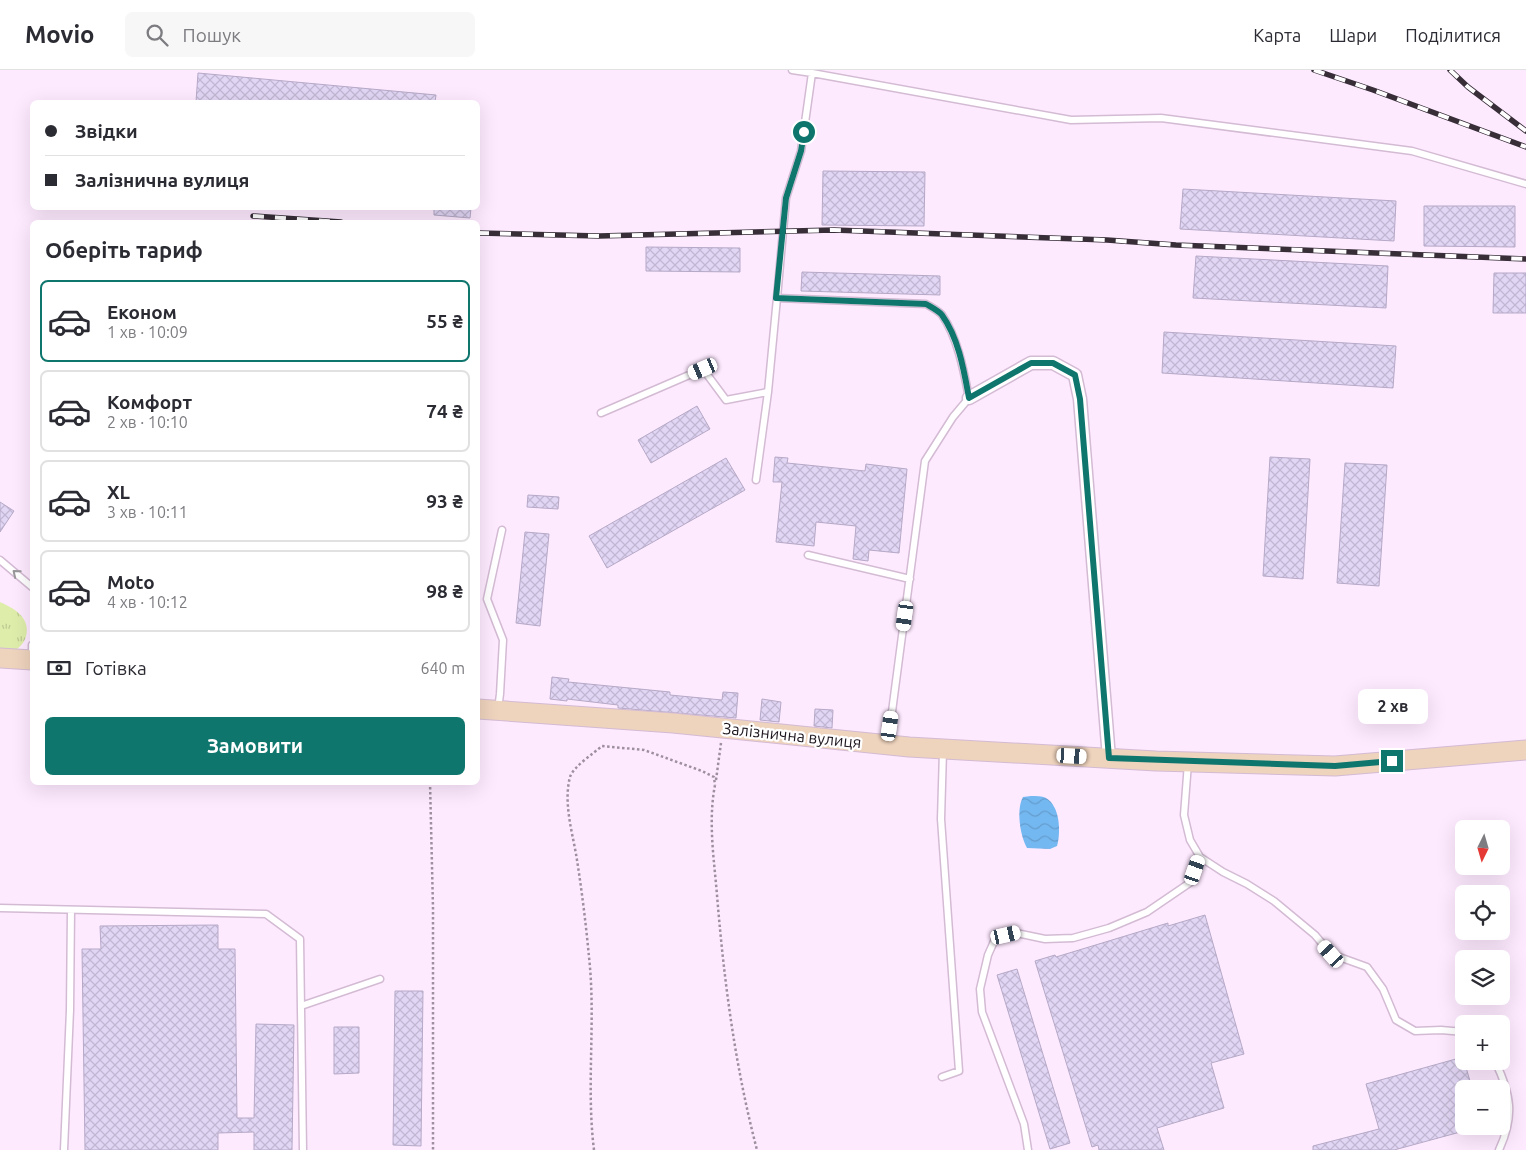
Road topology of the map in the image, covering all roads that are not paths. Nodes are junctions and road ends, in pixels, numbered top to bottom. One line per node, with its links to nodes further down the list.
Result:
1 (792, 70): 2 (lane)
2 (812, 73): 3 (lane); 4 (lane)
3 (1526, 184)
4 (776, 298): 5 (lane); 6 (lane)
5 (768, 392): 7 (lane); 8 (lane)
6 (969, 398): 12 (lane); 21 (street)
7 (601, 413)
8 (756, 480)
9 (502, 530): 17 (lane)
10 (808, 555): 12 (lane)
11 (0, 560): 13 (lane, one-way to 11)
12 (910, 580): 18 (lane)
13 (30, 585)
14 (0, 658): 15 (street)
15 (30, 660)
16 (480, 709): 17 (street, Залізнична вулиця)
17 (497, 710): 18 (street, Залізнична вулиця)
18 (888, 745): 19 (street, Залізнична вулиця)
19 (943, 749): 21 (street, Залізнична вулиця); 30 (lane)
20 (1526, 750): 22 (street, Залізнична вулиця)
21 (1109, 758): 22 (street, Залізнична вулиця)
22 (1188, 762): 23 (lane)
23 (1200, 857): 28 (lane); 33 (lane)
24 (0, 908): 25 (lane)
25 (71, 910): 27 (lane); 31 (lane)
26 (380, 979): 27 (lane)
27 (301, 1006): 32 (lane)
28 (1455, 1031)
29 (1499, 1070): 34 (lane)
30 (942, 1077)
31 (64, 1150)
32 (303, 1150)
33 (1028, 1150)
34 (1498, 1150)

